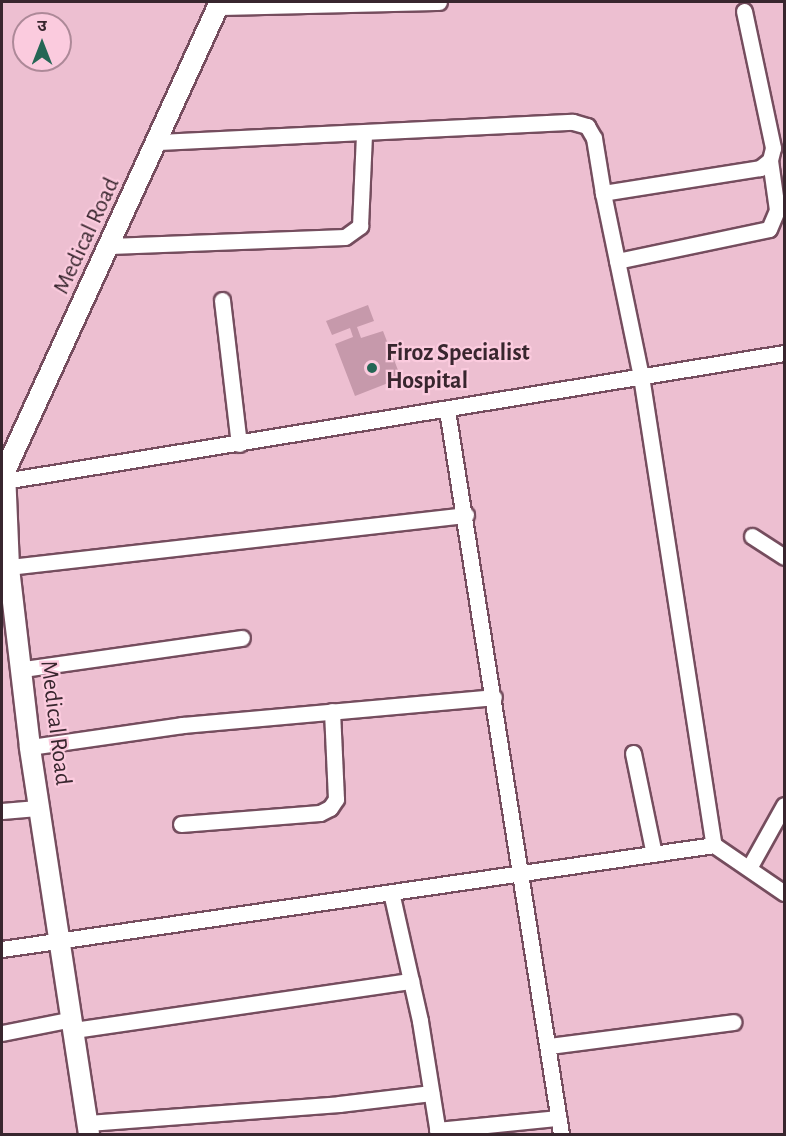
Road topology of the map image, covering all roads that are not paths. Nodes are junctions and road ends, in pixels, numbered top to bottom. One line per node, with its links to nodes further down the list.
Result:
1 (439, 2): 2 (street)
2 (219, 4): 5 (street, Medical Road)
3 (744, 11): 6 (street)
4 (364, 133): 5 (street); 7 (street); 8 (street)
5 (159, 142): 8 (street, Medical Road)
6 (770, 160): 7 (street); 9 (street)
7 (603, 193): 9 (street)
8 (110, 246): 15 (street, Medical Road)
9 (617, 261): 12 (street)
10 (222, 300): 14 (street)
11 (784, 353): 12 (street)
12 (641, 376): 13 (street); 30 (street)
13 (447, 410): 14 (street); 16 (street)
14 (238, 444): 15 (street)
15 (4, 474): 19 (street, Medical Road)
16 (465, 515): 19 (street); 22 (street)
17 (752, 536): 18 (street)
18 (784, 557)
19 (9, 567): 21 (street, Medical Road)
20 (242, 638): 21 (street)
21 (23, 669): 24 (street, Medical Road)
22 (494, 697): 23 (street); 33 (street)
23 (332, 711): 24 (street); 29 (street)
24 (30, 747): 27 (street, Medical Road)
25 (633, 753): 31 (street)
26 (784, 805): 32 (street)
27 (40, 808): 28 (street); 36 (street, Medical Road)
28 (2, 811)
29 (180, 824)
30 (714, 845): 31 (street); 32 (street)
31 (654, 854): 33 (street)
32 (749, 868): 35 (street)
33 (520, 874): 34 (street); 42 (street)
34 (391, 892): 36 (street); 38 (street)
35 (784, 893)
36 (61, 941): 37 (street); 40 (street, Medical Road)
37 (2, 949)
38 (411, 981): 40 (street); 43 (street)
39 (733, 1022): 42 (street)
40 (73, 1024): 41 (street); 45 (street, Medical Road)
41 (2, 1033)
42 (549, 1046): 44 (street)
43 (431, 1093): 45 (street); 46 (street)
44 (558, 1118): 46 (street); 47 (street)
45 (88, 1129)
46 (438, 1132)
47 (561, 1134)

